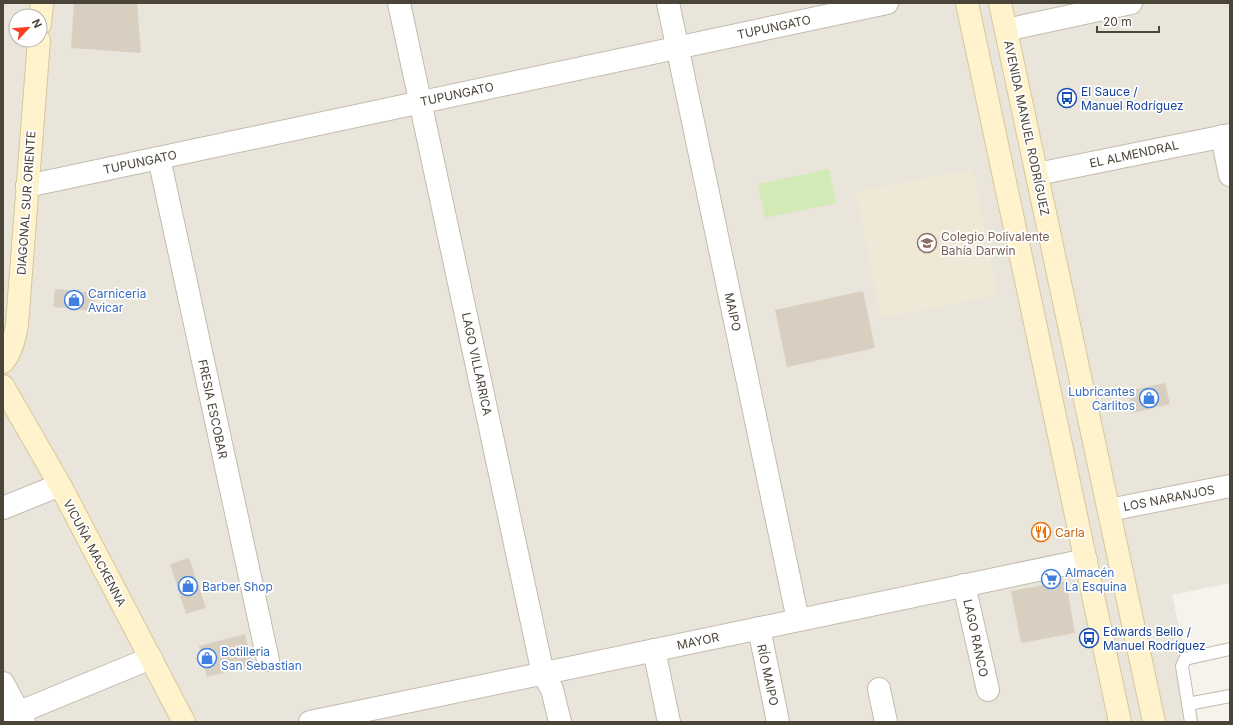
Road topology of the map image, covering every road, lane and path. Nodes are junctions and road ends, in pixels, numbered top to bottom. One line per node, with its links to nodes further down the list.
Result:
1 (400, 3): 10 (street, LAGO VILLARRICA)
2 (668, 3): 9 (street, MAIPO)
3 (887, 3): 9 (street, TUPUNGATO)
4 (967, 3): 22 (main road)
5 (1000, 3): 7 (main road, AVENIDA MANUEL RODRÍGUEZ)
6 (1131, 3): 7 (street)
7 (1006, 30): 13 (main road, AVENIDA MANUEL RODRÍGUEZ)
8 (38, 48): 15 (main road, DIAGONAL SUR ORIENTE)
9 (678, 48): 10 (street, TUPUNGATO); 24 (street, MAIPO)
10 (421, 102): 12 (street, TUPUNGATO); 30 (street, LAGO VILLARRICA)
11 (1226, 135): 13 (street, EL ALMENDRAL); 14 (street)
12 (159, 158): 15 (street, TUPUNGATO); 29 (street, FRESIA ESCOBAR)
13 (1037, 174): 21 (main road, AVENIDA MANUEL RODRÍGUEZ)
14 (1230, 175)
15 (27, 186): 16 (main road, DIAGONAL SUR ORIENTE)
16 (3, 362)
17 (3, 386): 18 (main road, VICUÑA MACKENNA)
18 (60, 485): 20 (street); 28 (main road, VICUÑA MACKENNA)
19 (1230, 486): 21 (street, LOS NARANJOS)
20 (3, 508)
21 (1109, 510): 45 (main road, AVENIDA MANUEL RODRÍGUEZ)
22 (1086, 560): 23 (street, MAYOR); 44 (main road)
23 (964, 585): 24 (street, MAYOR); 33 (street, LAGO RANCO)
24 (798, 620): 25 (street, MAYOR)
25 (759, 628): 27 (street, MAYOR); 42 (street, RÍO MAIPO)
26 (1230, 649): 35 (lane)
27 (654, 650): 30 (street, MAYOR); 41 (street)
28 (151, 658): 36 (street); 38 (main road, VICUÑA MACKENNA)
29 (268, 660)
30 (543, 674): 37 (street, MAYOR); 40 (street, LAGO VILLARRICA)
31 (3, 683): 36 (street)
32 (879, 689): 43 (street)
33 (988, 690)
34 (1230, 696): 35 (lane)
35 (1188, 704): 46 (lane)
36 (15, 718)
37 (346, 718): 39 (street, MAYOR)
38 (184, 722)
39 (310, 722)
40 (560, 722)
41 (669, 722)
42 (778, 722)
43 (886, 722)
44 (1120, 722)
45 (1154, 722)
46 (1191, 722)

